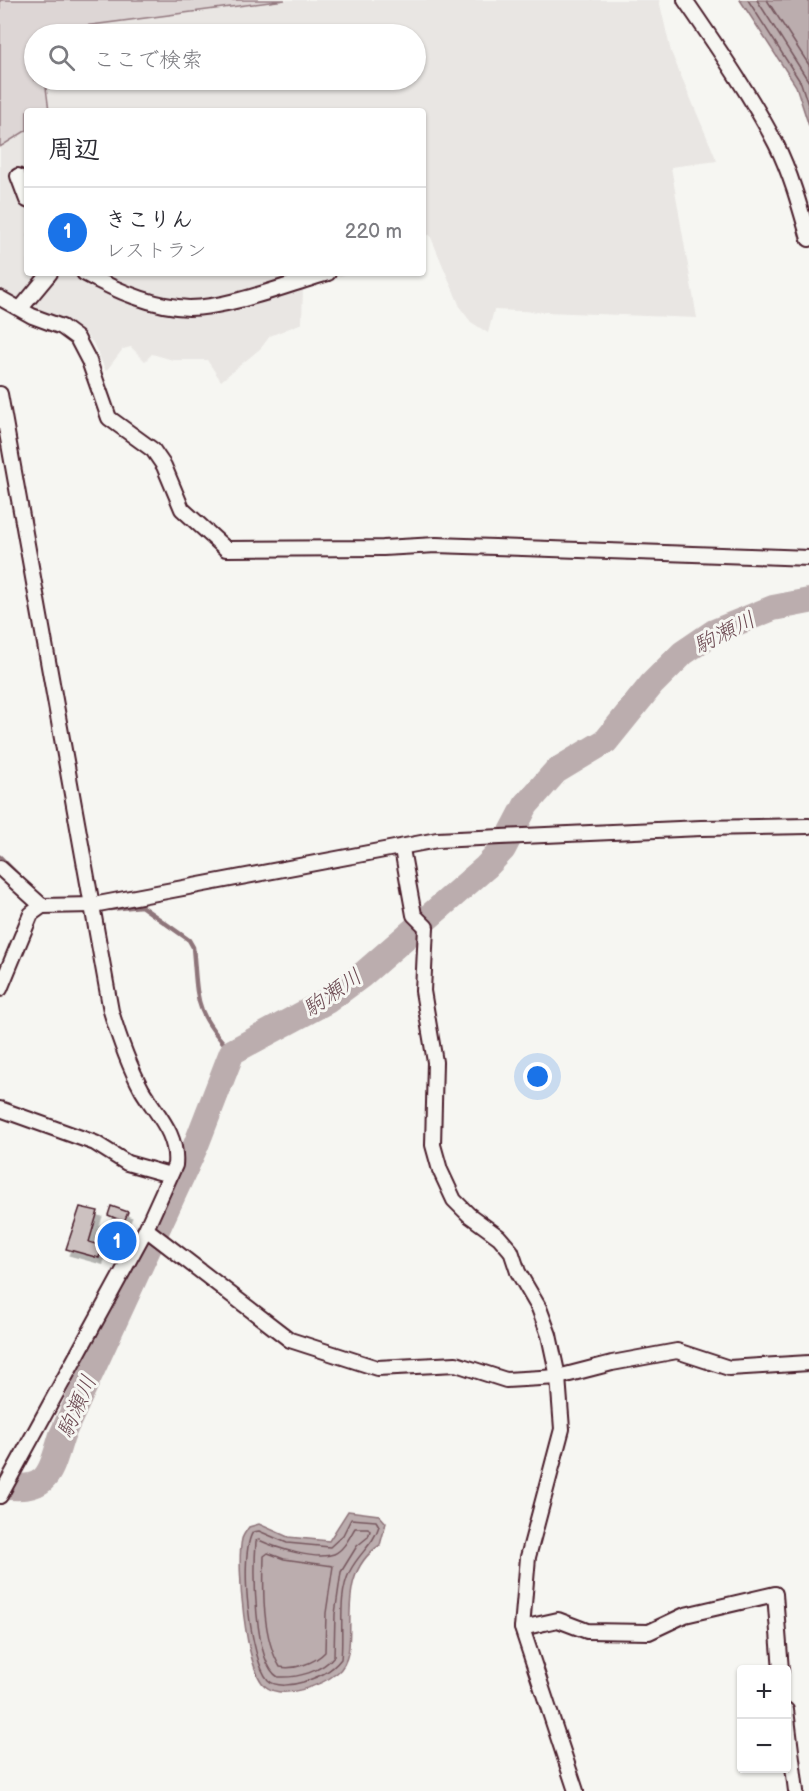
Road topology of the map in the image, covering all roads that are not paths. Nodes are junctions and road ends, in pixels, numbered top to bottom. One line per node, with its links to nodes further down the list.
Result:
1 (686, 0): 4 (street)
2 (18, 176): 3 (street)
3 (24, 192)
4 (809, 240)
5 (48, 276): 9 (street)
6 (90, 276): 7 (street)
7 (318, 276)
8 (0, 298): 9 (street)
9 (21, 308): 12 (street)
10 (0, 394): 11 (street)
11 (5, 458): 16 (street)
12 (809, 558)
13 (809, 826): 14 (street)
14 (402, 849): 16 (street); 23 (street)
15 (0, 868): 17 (street)
16 (93, 905): 17 (street); 20 (street)
17 (42, 906): 18 (street)
18 (0, 990)
19 (0, 1109): 20 (street)
20 (170, 1175): 21 (street)
21 (146, 1229): 23 (street); 24 (street)
22 (809, 1363): 23 (street)
23 (558, 1377): 26 (street)
24 (8, 1471): 25 (street)
25 (1, 1495)
26 (522, 1628): 27 (street); 29 (street)
27 (781, 1665)
28 (787, 1719): 30 (street)
29 (576, 1791)
30 (796, 1791)

